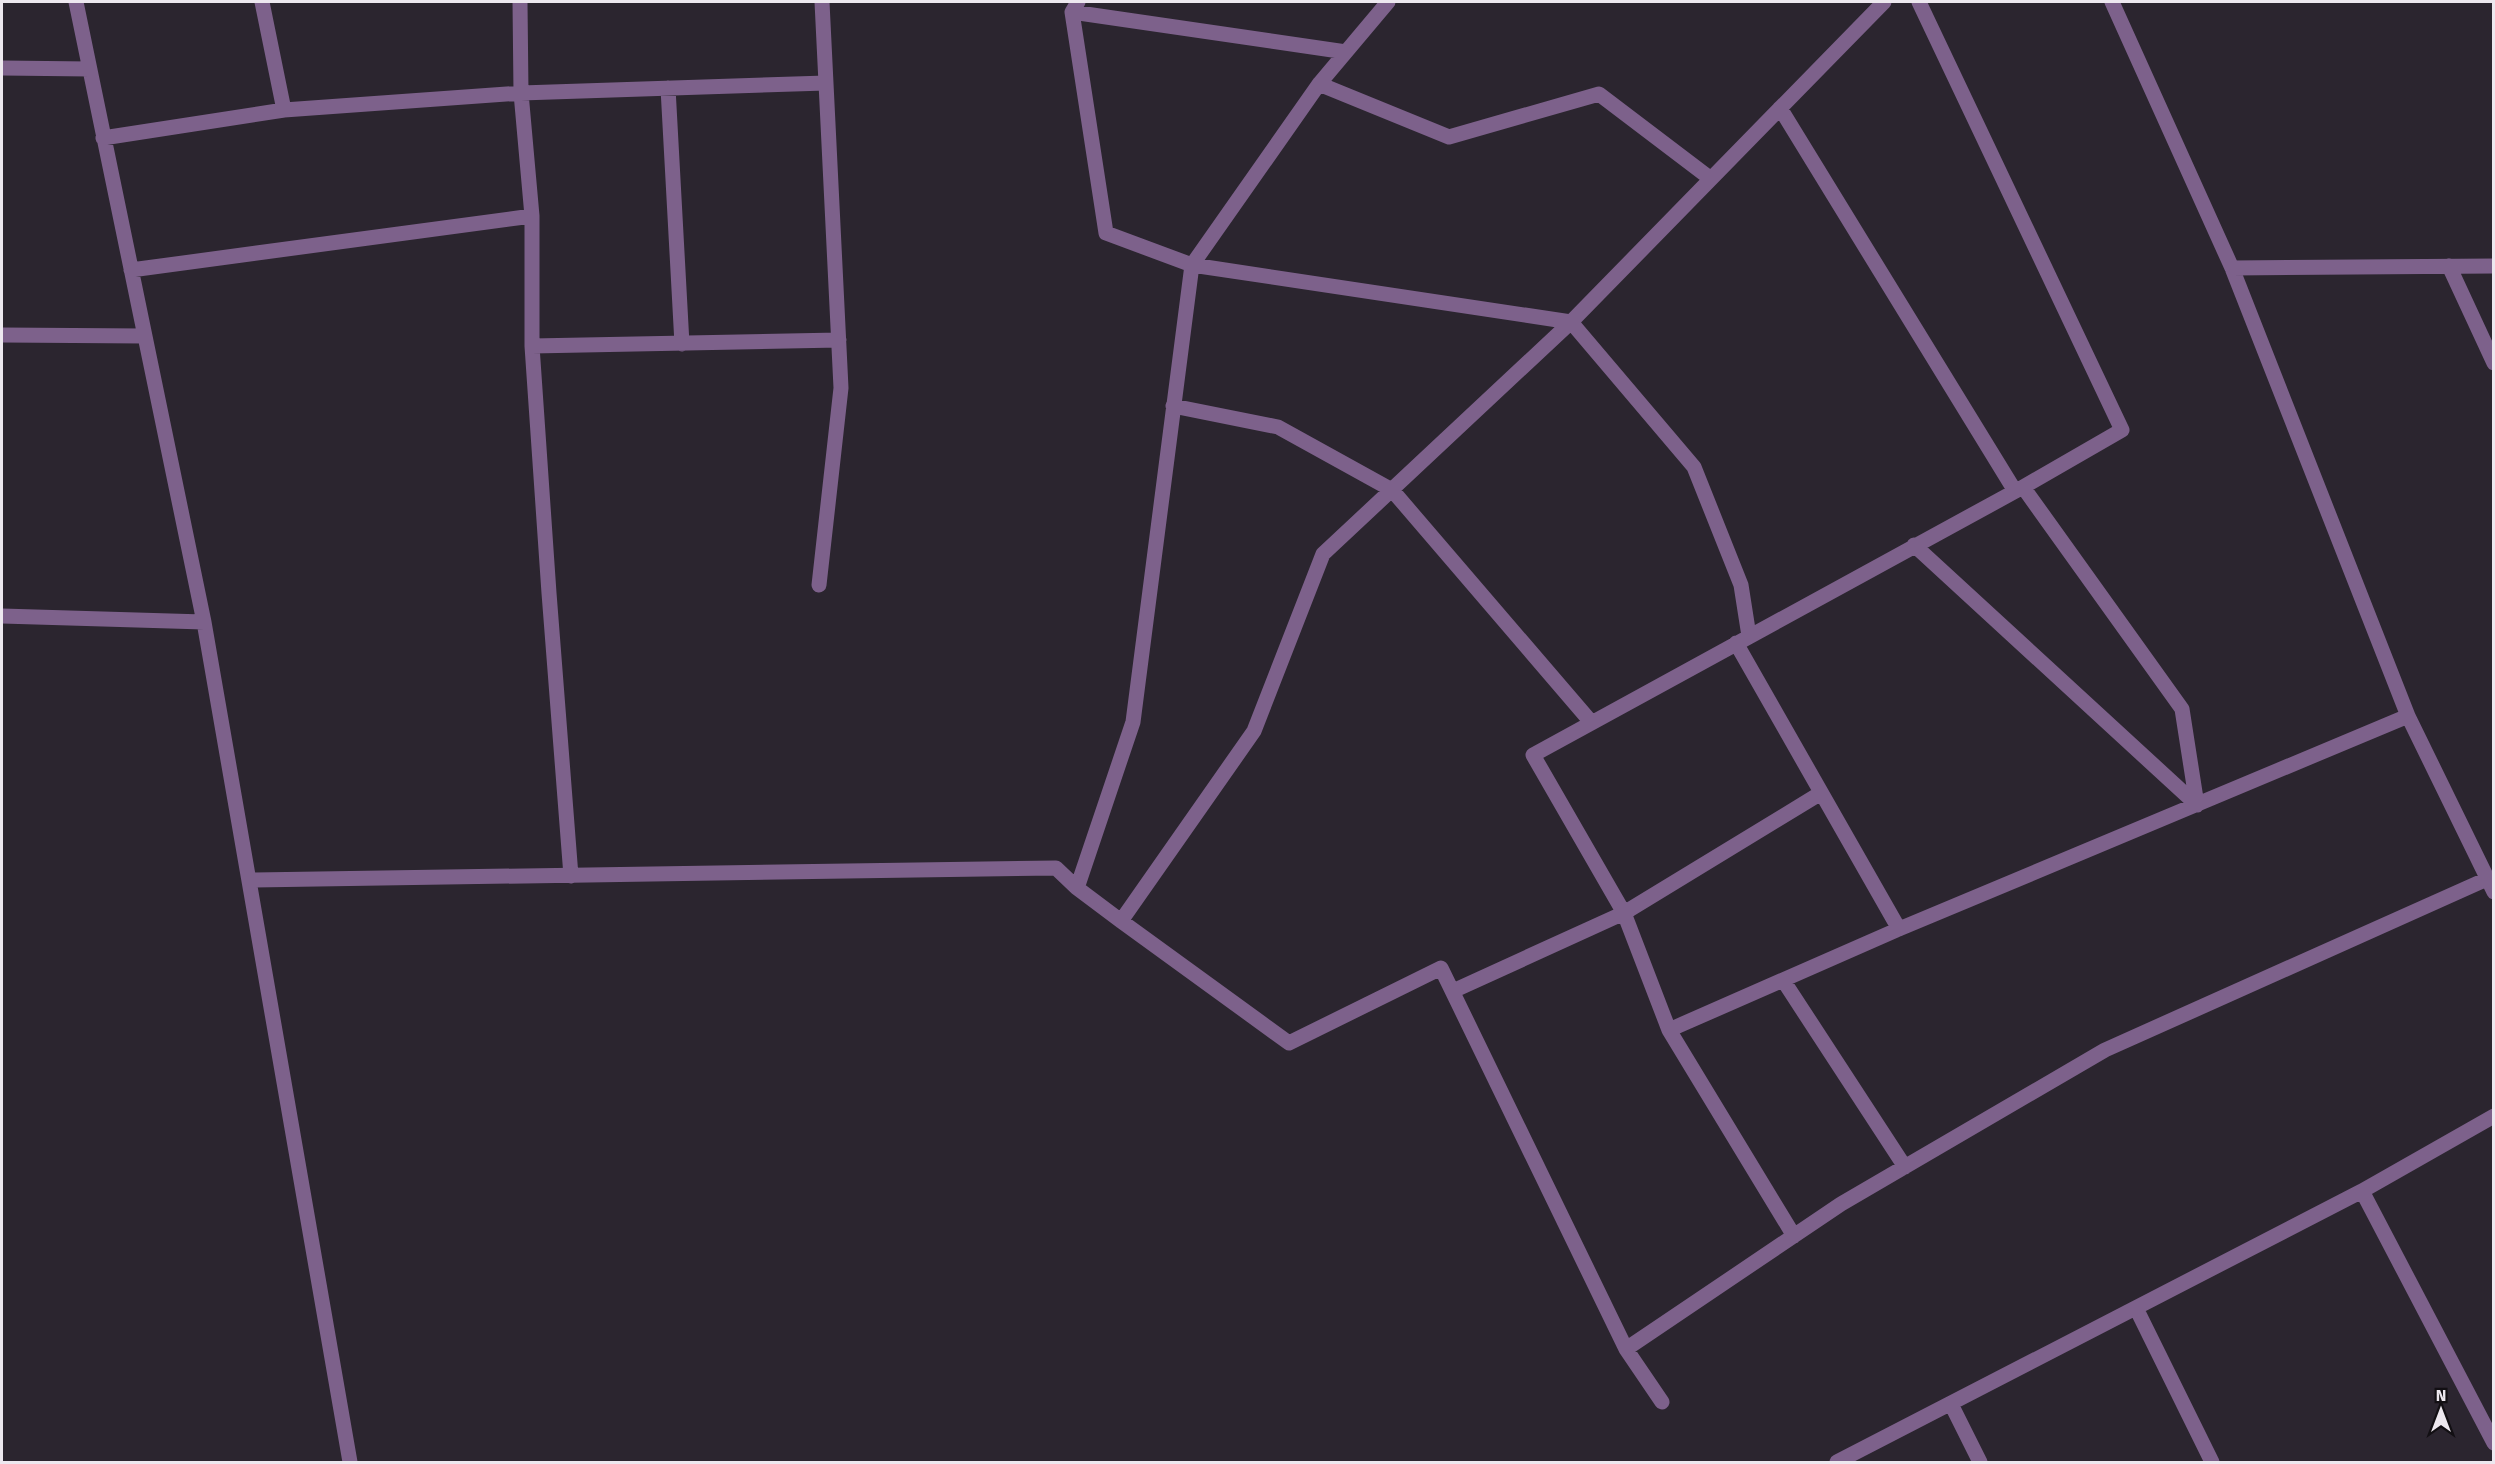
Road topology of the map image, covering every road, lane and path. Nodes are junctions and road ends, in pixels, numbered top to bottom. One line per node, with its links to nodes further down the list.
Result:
1 (76, 2): 12 (street)
2 (262, 2): 18 (street)
3 (520, 2): 16 (street)
4 (822, 2): 13 (street)
5 (1388, 2): 10 (street)
6 (1884, 2): 17 (street)
7 (1919, 2): 35 (street)
8 (2112, 2): 25 (street)
9 (1075, 7): 10 (street); 22 (street)
10 (1346, 52): 14 (street)
11 (2, 68): 12 (street)
12 (90, 69): 19 (street)
13 (826, 83): 15 (street); 30 (street)
14 (1319, 84): 20 (street); 22 (street)
15 (668, 88): 16 (street); 31 (street)
16 (520, 93): 18 (street); 21 (street)
17 (1780, 108): 20 (street); 35 (street)
18 (284, 110): 19 (street)
19 (104, 138): 26 (street)
20 (1711, 179): 27 (street)
21 (532, 216): 26 (street); 32 (street)
22 (1192, 265): 27 (street); 34 (street)
23 (2449, 266): 24 (street); 25 (street); 33 (street)
24 (2493, 266)
25 (2232, 268): 42 (street)
26 (130, 270): 29 (street)
27 (1571, 322): 36 (street); 41 (street)
28 (2, 335): 29 (street)
29 (144, 336): 40 (street)
30 (839, 340): 31 (street); 38 (street)
31 (682, 344): 32 (street)
32 (532, 346): 46 (street)
33 (2493, 363)
34 (1173, 406): 36 (street); 49 (street)
35 (2019, 489): 37 (street); 45 (street)
36 (1392, 490): 43 (street); 51 (street)
37 (1914, 545): 41 (street); 45 (street)
38 (819, 585)
39 (2, 616): 40 (street)
40 (204, 622): 47 (street)
41 (1742, 639): 43 (street); 44 (street)
42 (2408, 716): 45 (street); 48 (street)
43 (1591, 722): 50 (street)
44 (1821, 793): 50 (street); 52 (street)
45 (2198, 805): 52 (street)
46 (572, 876): 47 (street); 49 (street)
47 (249, 880): 65 (street)
48 (2490, 885): 57 (street)
49 (1077, 888): 51 (street)
50 (1624, 913): 54 (street); 55 (street)
51 (1121, 921): 54 (street)
52 (1899, 929): 53 (street)
53 (1783, 980): 55 (street); 57 (street)
54 (1453, 991): 61 (street)
55 (1669, 1029): 59 (street)
56 (2493, 1116): 58 (street)
57 (1905, 1167): 59 (street)
58 (2362, 1191): 60 (street); 64 (street)
59 (1794, 1236): 61 (street)
60 (2136, 1308): 63 (street); 69 (street)
61 (1626, 1349): 62 (street)
62 (1662, 1402)
63 (1951, 1404): 67 (street); 68 (street)
64 (2493, 1443)
65 (350, 1459): 66 (street)
66 (334, 1462)
67 (1837, 1462)
68 (1980, 1462)
69 (2212, 1462)

